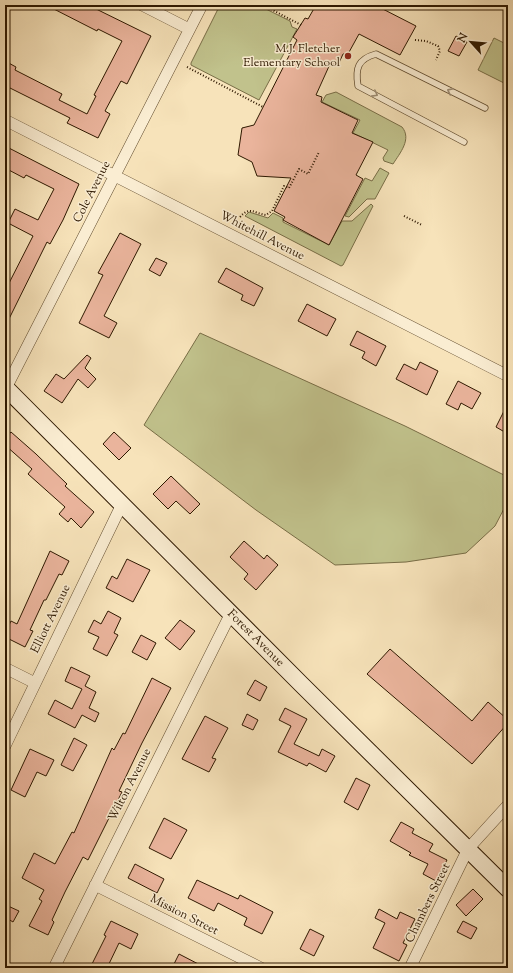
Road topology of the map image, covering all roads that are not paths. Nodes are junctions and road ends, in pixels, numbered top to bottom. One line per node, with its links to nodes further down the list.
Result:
1 (142, 5): 3 (street)
2 (202, 5): 3 (street, Cole Avenue)
3 (189, 29): 7 (street, Cole Avenue)
4 (485, 108): 6 (lane, one-way to 6)
5 (5, 120): 7 (street, Whitehill Avenue)
6 (464, 142)
7 (115, 176): 8 (street, Whitehill Avenue); 9 (street, Cole Avenue)
8 (508, 376)
9 (5, 388): 10 (main road, Forest Avenue)
10 (122, 504): 11 (main road, Forest Avenue); 13 (street, Elliott Avenue)
11 (231, 613): 16 (main road, Forest Avenue); 17 (street, Wilton Avenue)
12 (5, 668): 13 (street)
13 (35, 683): 14 (street, Elliott Avenue)
14 (5, 746)
15 (508, 805): 16 (street, Chambers Street)
16 (468, 849): 18 (main road, Forest Avenue); 21 (street, Chambers Street)
17 (95, 885): 19 (street, Wilton Avenue); 20 (street, Mission Street)
18 (508, 889)
19 (54, 968)
20 (261, 968)
21 (410, 968)

